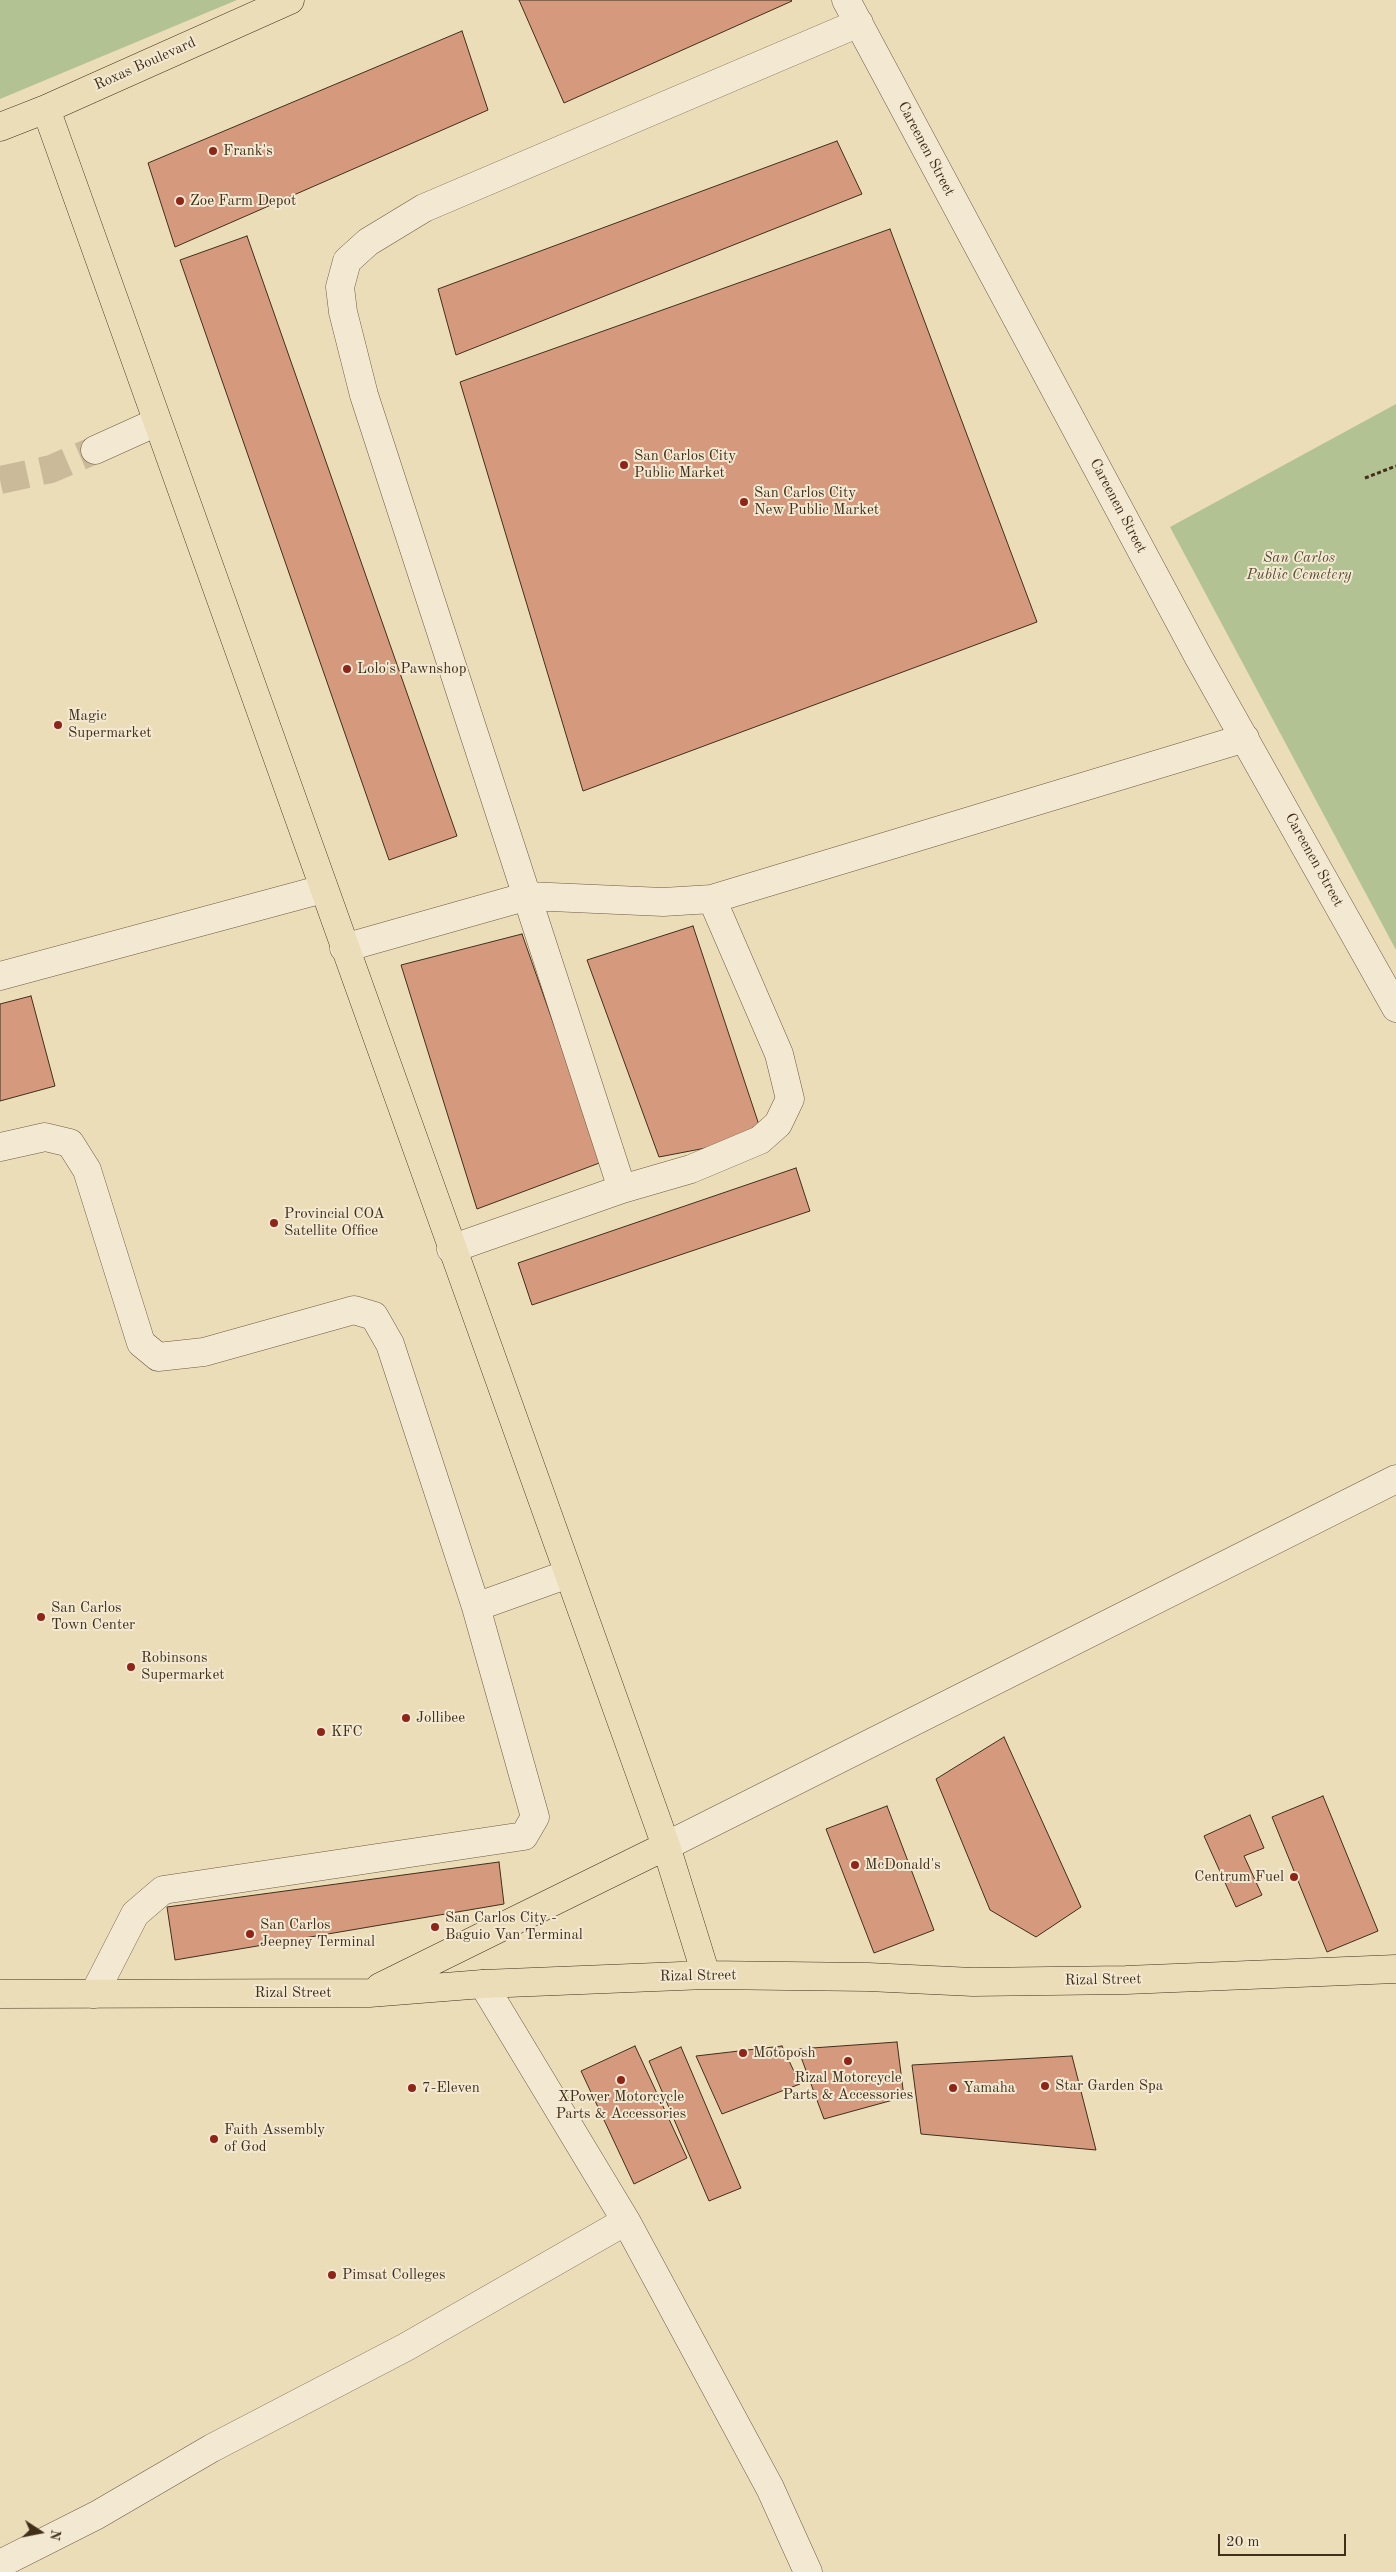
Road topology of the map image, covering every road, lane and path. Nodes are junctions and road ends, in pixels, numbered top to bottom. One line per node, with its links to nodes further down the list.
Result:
1 (290, 0): 3 (main road, Roxas Boulevard)
2 (852, 12): 9 (street, Careenen Street); 11 (street)
3 (46, 109): 4 (main road, Roxas Boulevard); 5 (main road)
4 (0, 127)
5 (157, 422): 6 (street); 10 (main road)
6 (96, 450)
7 (1396, 466): 8 (path)
8 (1365, 478)
9 (1246, 738): 12 (street); 15 (street, Careenen Street)
10 (323, 889): 13 (main road); 14 (street)
11 (528, 896): 12 (street); 13 (street); 17 (street)
12 (712, 899): 17 (street)
13 (344, 948): 18 (main road)
14 (0, 976)
15 (1396, 1008)
16 (0, 1146): 21 (street)
17 (622, 1190): 18 (street)
18 (451, 1249): 20 (main road)
19 (1396, 1478): 22 (street)
20 (568, 1574): 21 (street); 22 (main road)
21 (476, 1608): 28 (street)
22 (666, 1846): 24 (main road); 26 (main road)
23 (1396, 1970): 24 (main road, Rizal Street)
24 (706, 1975): 25 (main road, Rizal Street)
25 (483, 1984): 26 (main road, Rizal Street); 29 (street)
26 (369, 1992): 28 (main road, Rizal Street)
27 (0, 1994): 28 (main road, Rizal Street)
28 (94, 1994)
29 (626, 2221): 30 (street); 31 (street)
30 (0, 2564)
31 (808, 2572)

